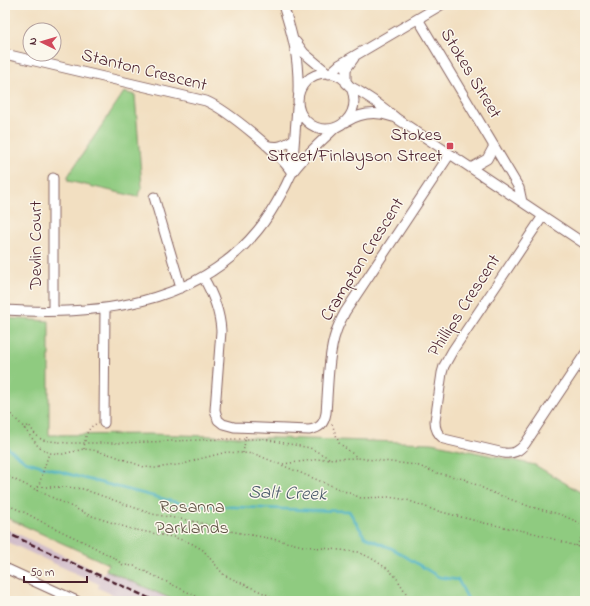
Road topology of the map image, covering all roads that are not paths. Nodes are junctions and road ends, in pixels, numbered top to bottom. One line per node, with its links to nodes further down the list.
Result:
1 (283, 5): 4 (street)
2 (442, 5): 3 (street)
3 (418, 19): 6 (street); 14 (street, Stokes Street)
4 (294, 39): 7 (street); 9 (street)
5 (5, 54): 13 (street, Stanton Crescent)
6 (358, 55): 7 (street); 8 (street)
7 (329, 74): 8 (street); 9 (street)
8 (347, 84): 10 (street); 11 (street)
9 (298, 98): 11 (street); 12 (street)
10 (396, 118): 11 (street); 15 (street)
11 (338, 126): 17 (street)
12 (294, 139): 13 (street); 17 (street)
13 (263, 143): 17 (street, Stanton Crescent)
14 (494, 146): 16 (street, Stokes Street); 20 (street, Stokes Street)
15 (450, 154): 16 (street); 23 (street, Crampton Crescent)
16 (471, 168): 20 (street)
17 (292, 173): 23 (street)
18 (53, 178): 27 (street, Devlin Court)
19 (154, 198): 24 (street)
20 (522, 202): 21 (street)
21 (543, 216): 22 (street); 28 (street, Phillips Crescent)
22 (585, 244)
23 (203, 277): 24 (street)
24 (181, 288): 25 (street)
25 (105, 308): 27 (street); 29 (street)
26 (5, 310): 27 (street)
27 (53, 311)
28 (585, 354)
29 (104, 423)
30 (5, 568): 31 (street)
31 (77, 601)

